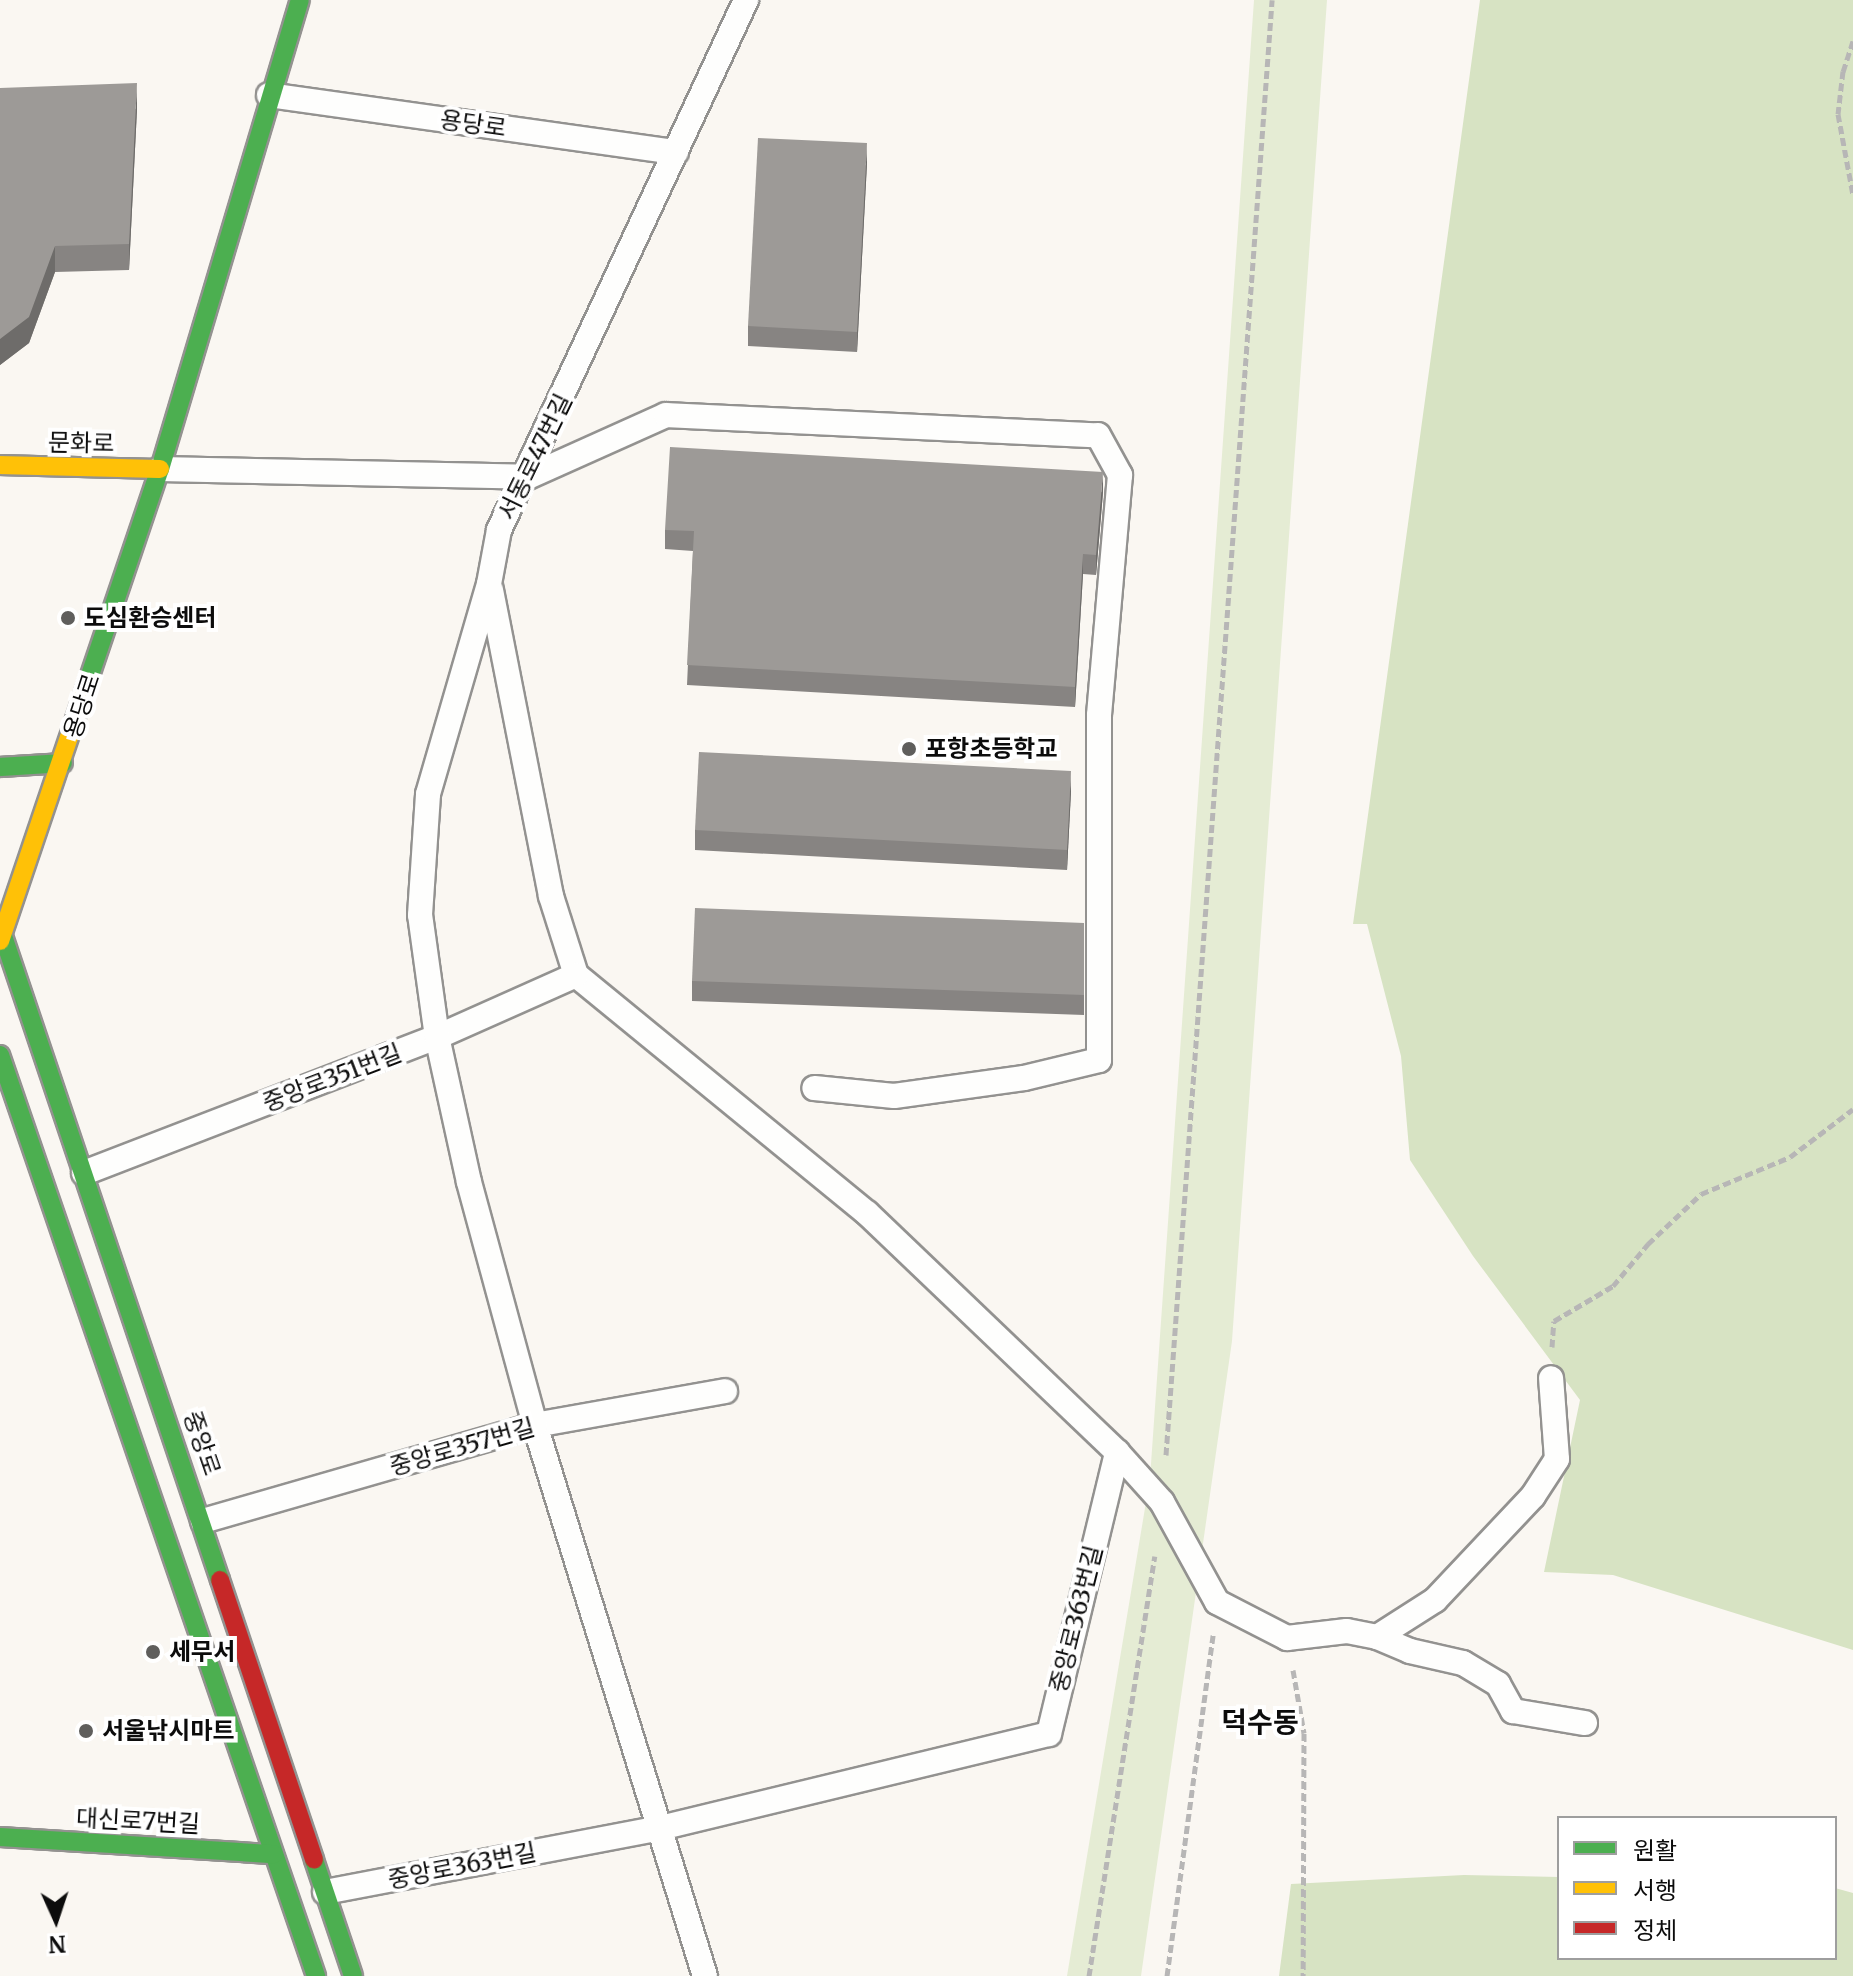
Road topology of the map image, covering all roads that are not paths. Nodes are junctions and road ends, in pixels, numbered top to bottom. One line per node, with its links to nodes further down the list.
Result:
1 (300, 0): 3 (main road, 용당로)
2 (746, 0): 4 (lane, 서동로47번길)
3 (269, 95): 4 (lane, 용당로); 6 (main road, 용당로)
4 (676, 152): 7 (lane, 서동로47번길)
5 (0, 465): 6 (main road, 문화로)
6 (160, 469): 7 (lane); 9 (main road, 용당로)
7 (528, 477): 8 (lane, 서동로47번길); 15 (lane)
8 (489, 584): 12 (lane); 13 (lane, 서동로47번길)
9 (63, 763): 10 (main road); 11 (main road, 용당로)
10 (0, 767)
11 (1, 935): 16 (main road, 중앙로)
12 (576, 975): 13 (lane, 중앙로351번길); 20 (lane)
13 (437, 1037): 16 (lane, 중앙로351번길); 19 (lane, 서동로47번길)
14 (0, 1055): 26 (main road)
15 (814, 1088)
16 (84, 1173): 21 (main road, 중앙로)
17 (1551, 1378): 22 (lane)
18 (725, 1391): 19 (lane, 중앙로357번길)
19 (535, 1425): 21 (lane, 중앙로357번길); 24 (lane, 서동로47번길)
20 (1117, 1452): 22 (lane); 24 (lane, 중앙로363번길)
21 (203, 1521): 27 (main road, 중앙로)
22 (1377, 1637): 23 (lane)
23 (1585, 1723)
24 (660, 1828): 27 (lane, 중앙로363번길); 30 (lane, 서동로47번길)
25 (0, 1837): 26 (main road, 대신로7번길)
26 (273, 1854): 28 (main road)
27 (325, 1892): 29 (main road, 중앙로)
28 (316, 1976)
29 (353, 1976)
30 (705, 1976)

